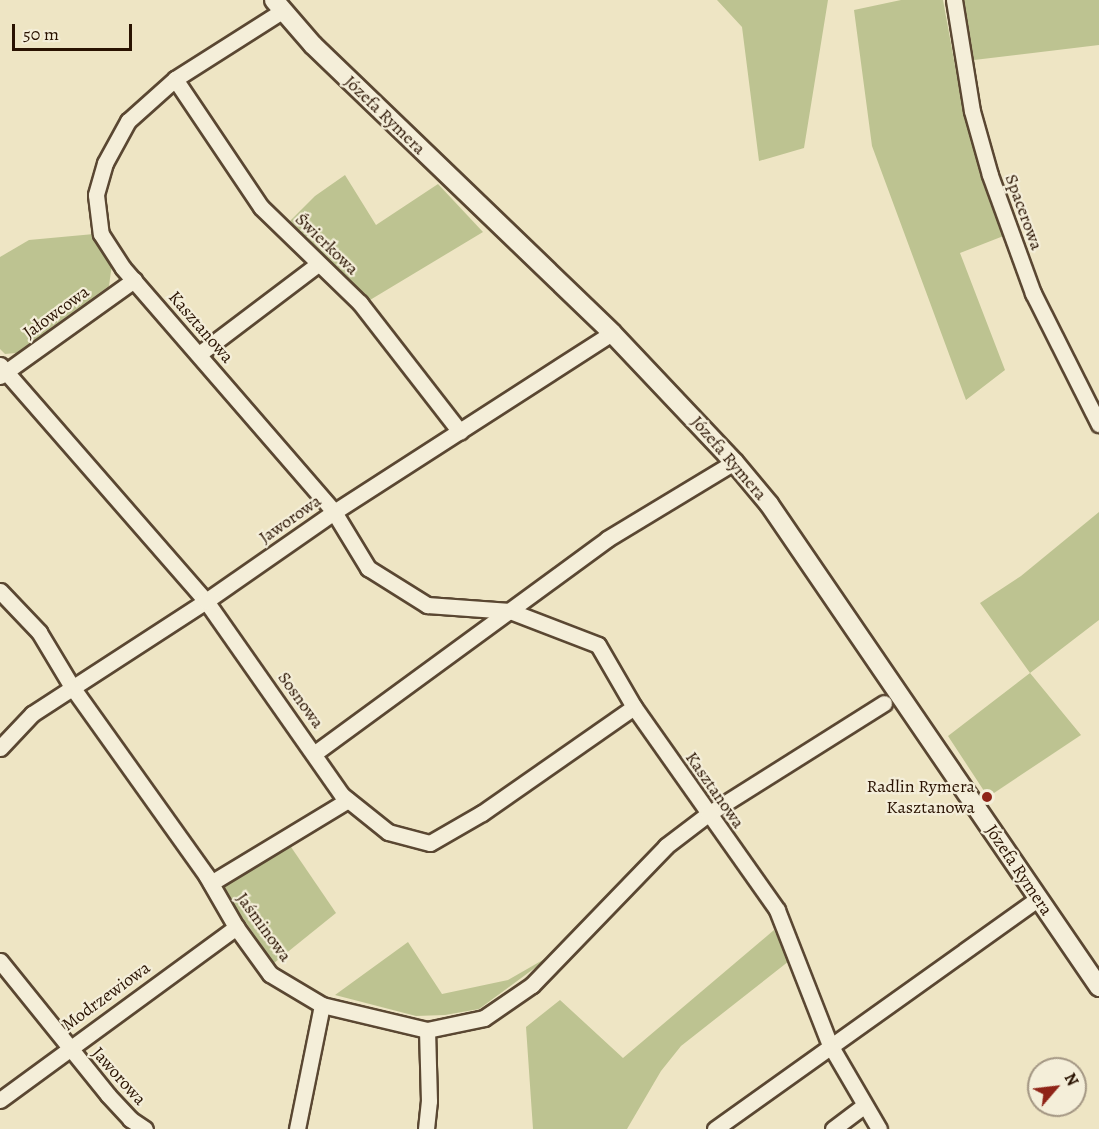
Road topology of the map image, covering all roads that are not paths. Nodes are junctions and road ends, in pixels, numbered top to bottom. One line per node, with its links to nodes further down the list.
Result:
1 (954, 0): 9 (street, Spacerowa)
2 (278, 6): 3 (street, Kasztanowa); 6 (street, Józefa Rymera)
3 (175, 80): 4 (street, Świerkowa); 5 (street, Kasztanowa)
4 (318, 264): 7 (street); 10 (street, Świerkowa)
5 (135, 280): 7 (street, Kasztanowa); 8 (street, Jałowcowa)
6 (612, 333): 10 (street, Jaworowa); 11 (street, Józefa Rymera)
7 (199, 354): 12 (street, Kasztanowa)
8 (2, 371): 14 (street, Sosnowa)
9 (1099, 424)
10 (460, 432): 12 (street, Jaworowa)
11 (734, 462): 15 (street); 24 (street, Józefa Rymera)
12 (334, 512): 14 (street, Jaworowa); 15 (street, Kasztanowa)
13 (0, 591): 16 (street, Jaśminowa)
14 (206, 601): 16 (street, Jaworowa); 20 (street, Sosnowa)
15 (510, 611): 18 (street, Kasztanowa); 20 (street)
16 (72, 687): 19 (street, Jaworowa); 23 (street, Jaśminowa)
17 (884, 703): 22 (street, Jaśminowa)
18 (634, 707): 21 (street, Sosnowa); 22 (street, Kasztanowa)
19 (0, 748)
20 (315, 753): 21 (street, Sosnowa)
21 (348, 800): 23 (street)
22 (708, 814): 29 (street, Jaśminowa); 30 (street, Kasztanowa)
23 (211, 883): 25 (street, Jaśminowa)
24 (1038, 899): 27 (street, Józefa Rymera); 30 (street)
25 (236, 927): 28 (street, Jaśminowa); 31 (street, Modrzewiowa)
26 (0, 961): 31 (street, Jaworowa)
27 (1099, 987)
28 (322, 1005): 29 (street, Jaśminowa); 35 (street)
29 (427, 1030): 36 (street)
30 (830, 1046): 33 (street, Kasztanowa); 37 (street)
31 (68, 1048): 32 (street, Modrzewiowa); 34 (street, Jaworowa)
32 (0, 1100)
33 (864, 1106): 38 (street); 39 (street, Kasztanowa)
34 (145, 1129)
35 (297, 1129)
36 (426, 1129)
37 (715, 1129)
38 (833, 1129)
39 (879, 1129)

